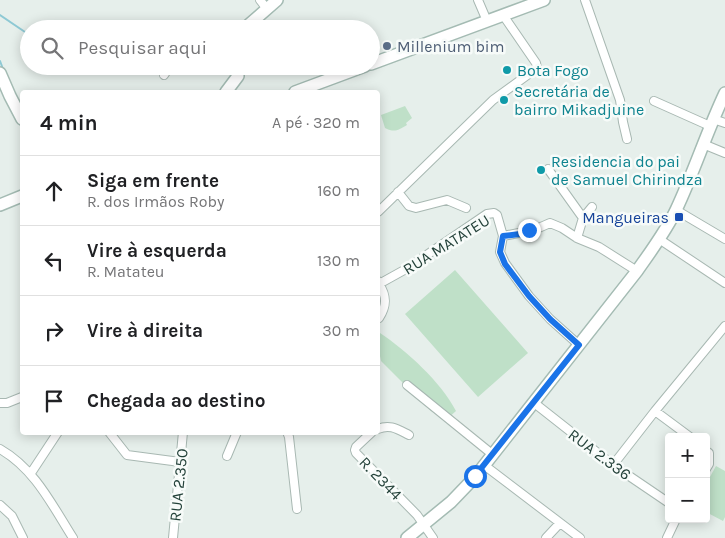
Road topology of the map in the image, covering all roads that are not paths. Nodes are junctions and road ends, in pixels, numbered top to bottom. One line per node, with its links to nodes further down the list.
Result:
1 (277, 0): 5 (street)
2 (478, 0): 8 (street)
3 (544, 0): 6 (street)
4 (585, 0): 20 (street)
5 (264, 4): 7 (street)
6 (503, 15): 8 (street); 24 (street)
7 (251, 20)
8 (487, 21): 9 (street)
9 (380, 61)
10 (0, 73): 17 (street)
11 (238, 75): 13 (street)
12 (344, 75): 14 (street)
13 (228, 90)
14 (308, 90)
15 (725, 93): 18 (street)
16 (654, 101): 18 (street)
17 (20, 115)
18 (711, 122): 19 (street); 21 (street)
19 (725, 122)
20 (627, 139)
21 (703, 144): 22 (street); 30 (street)
22 (725, 153)
23 (548, 169): 31 (street)
24 (398, 192): 28 (street); 29 (street)
25 (20, 197): 26 (street)
26 (0, 205)
27 (592, 207): 31 (street)
28 (466, 208)
29 (380, 210)
30 (675, 212): 34 (street); 35 (street)
31 (583, 218): 33 (street)
32 (503, 236): 33 (street); 37 (street, RUA MATATEU); 42 (street)
33 (578, 238): 36 (street)
34 (659, 239): 36 (street); 38 (street)
35 (725, 239)
36 (637, 271): 42 (street)
37 (380, 281)
38 (725, 283)
39 (380, 285): 40 (street)
40 (380, 316)
41 (725, 326): 47 (street)
42 (579, 345): 45 (street)
43 (407, 385): 58 (street)
44 (20, 398): 46 (street)
45 (533, 402): 58 (street); 62 (street, RUA 2.336)
46 (0, 403)
47 (655, 411): 49 (street); 62 (street)
48 (380, 428): 56 (street)
49 (685, 433)
50 (56, 435): 63 (street)
51 (111, 435): 60 (street)
52 (183, 435): 60 (street, RUA 2.350)
53 (236, 435): 59 (street)
54 (288, 435): 66 (street)
55 (369, 435): 69 (street, R. 2344)
56 (408, 435)
57 (0, 449): 63 (street)
58 (492, 454): 61 (street)
59 (227, 456)
60 (180, 462): 72 (street, RUA 2.350)
61 (484, 465): 67 (street); 69 (street)
62 (613, 465): 64 (street, RUA 2.336)
63 (31, 473): 71 (street)
64 (665, 500)
65 (0, 506): 70 (street)
66 (297, 509)
67 (560, 523): 75 (street); 76 (street)
68 (674, 523): 77 (street)
69 (423, 525): 73 (street); 74 (street)
70 (23, 538)
71 (73, 538)
72 (173, 538)
73 (407, 538)
74 (433, 538)
75 (546, 538)
76 (580, 538)
77 (667, 538)

